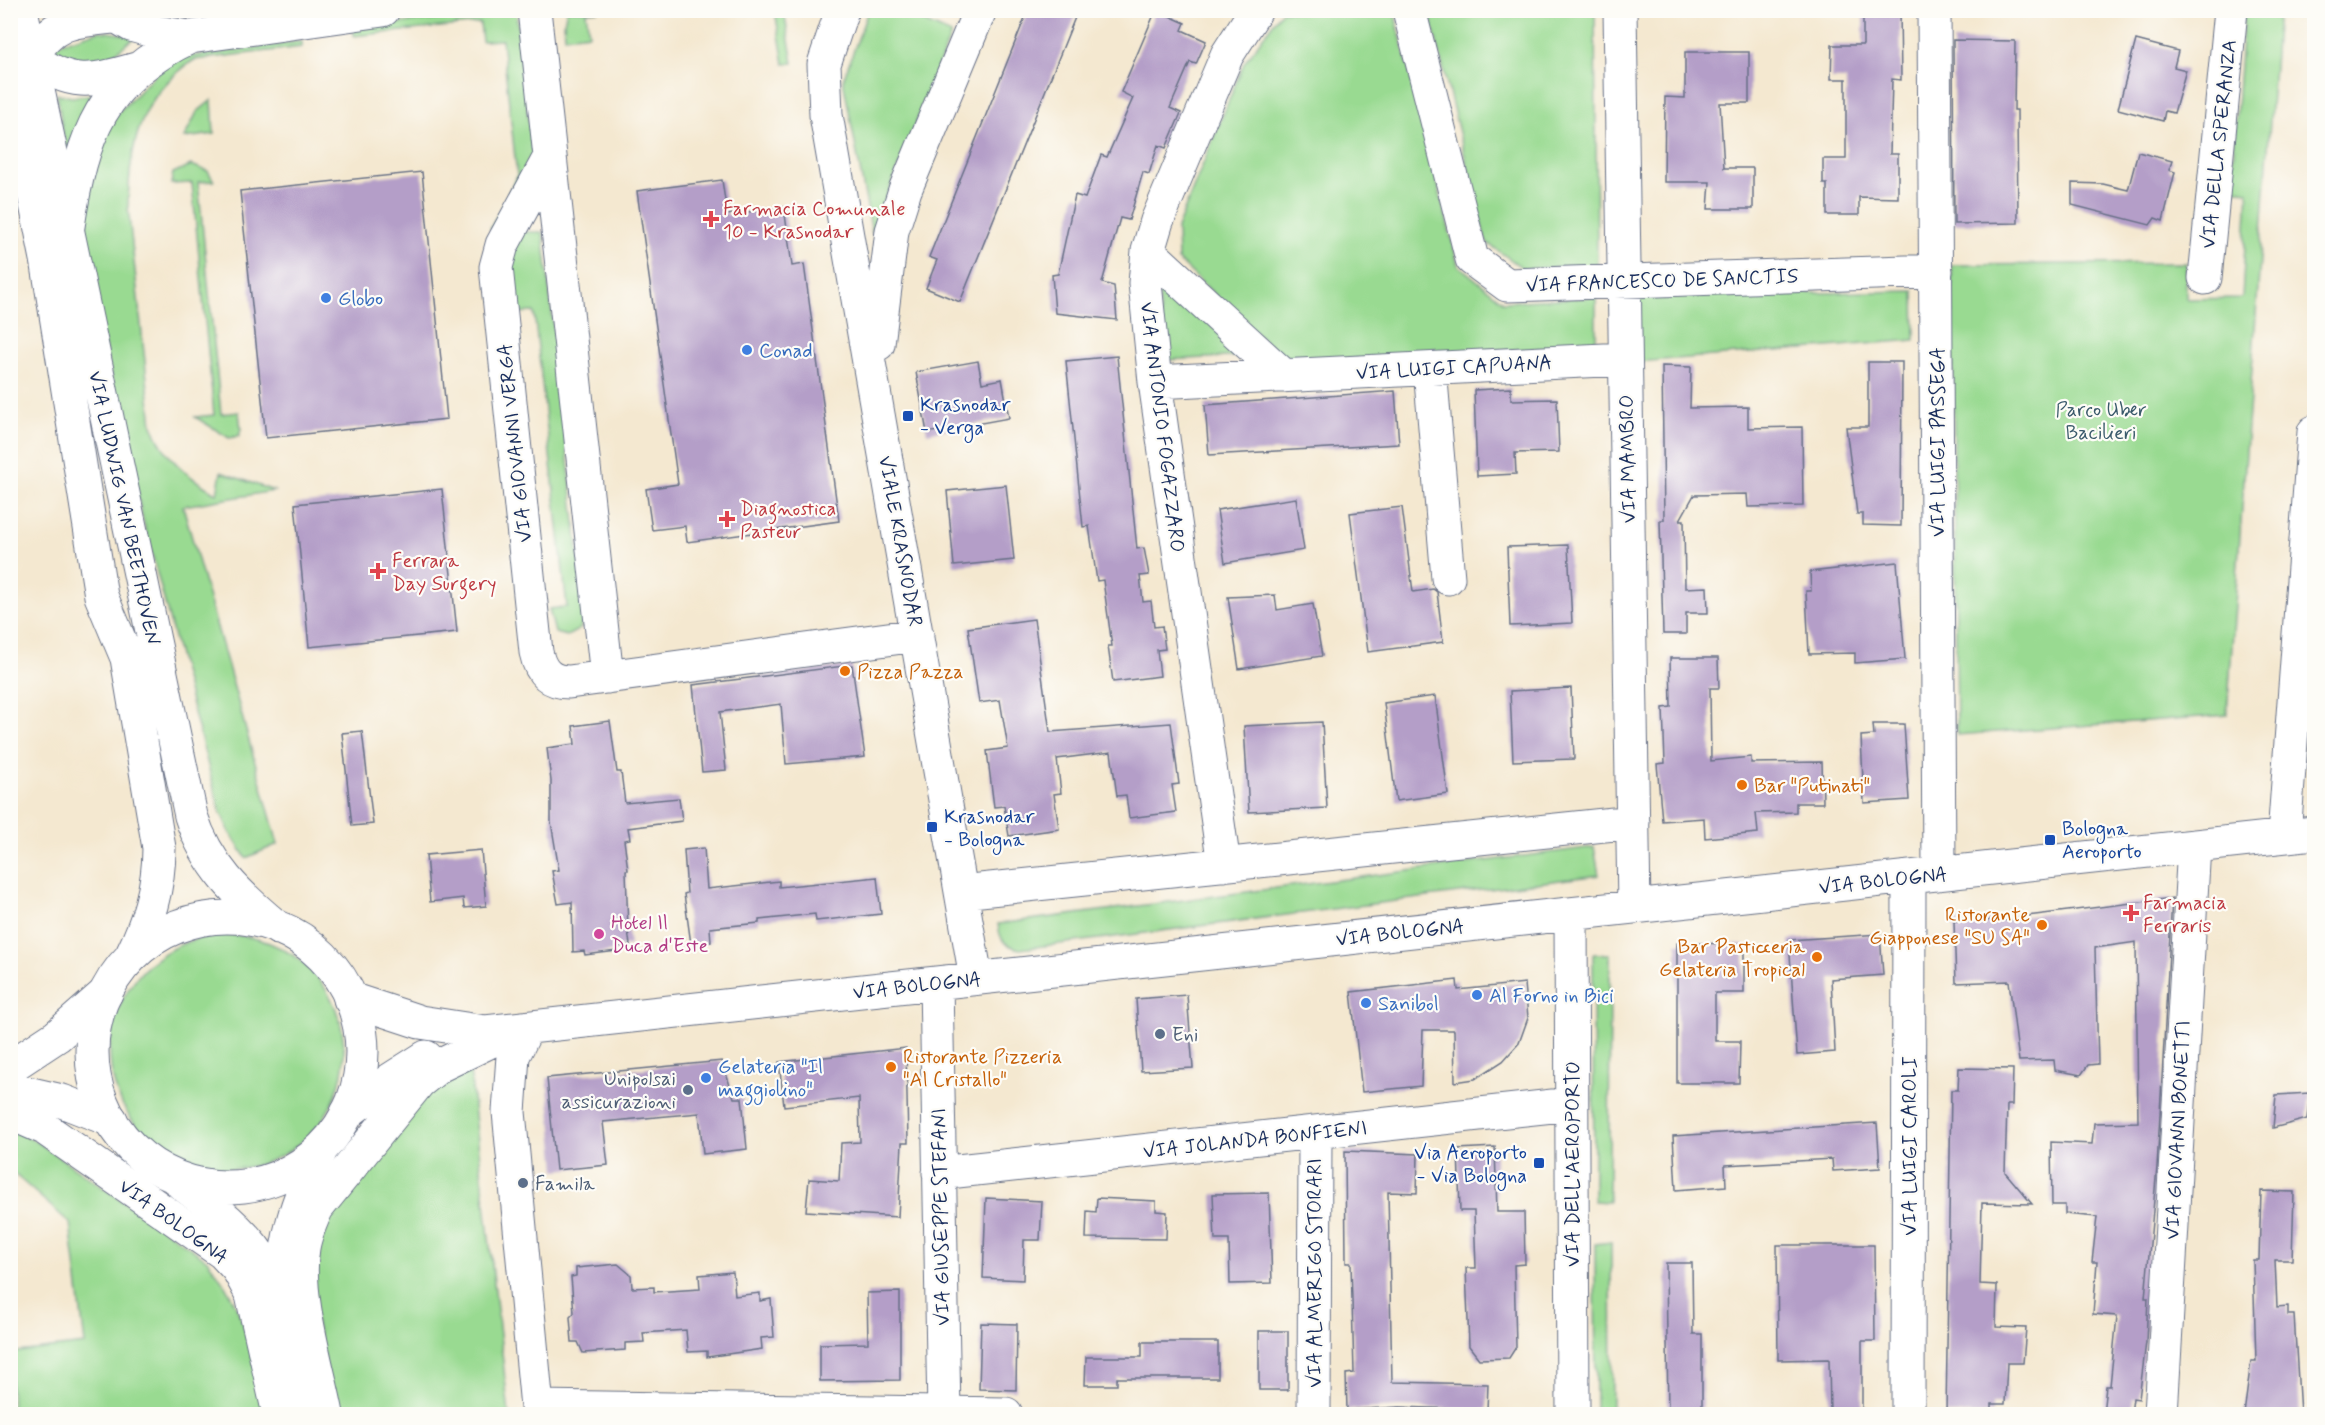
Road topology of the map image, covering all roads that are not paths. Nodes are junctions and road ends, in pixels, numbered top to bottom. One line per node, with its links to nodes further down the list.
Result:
1 (21, 10): 13 (street, VIA LUDWIG VAN BEETHOVEN)
2 (384, 10): 12 (street)
3 (534, 10): 15 (street)
4 (842, 10): 25 (street, VIALE KRASNODAR)
5 (1256, 10): 17 (street, VIA ANTONIO FOGAZZARO)
6 (1409, 10): 20 (street, VIA FRANCESCO DE SANCTIS)
7 (1620, 10): 20 (street, VIA MAMBRO)
8 (1934, 10): 18 (street, VIA LUIGI PASSEGA)
9 (2231, 10): 19 (street, VIA DELLA SPERANZA)
10 (971, 13): 25 (street, VIALE KRASNODAR)
11 (110, 14): 12 (street); 13 (street)
12 (190, 37): 14 (street)
13 (17, 64): 14 (street); 16 (street, VIA LUDWIG VAN BEETHOVEN); 39 (street, VIA LUDWIG VAN BEETHOVEN)
14 (136, 69): 16 (street)
15 (550, 157): 29 (street); 29 (street, VIA GIOVANNI VERGA)
16 (68, 231): 38 (street, VIA LUDWIG VAN BEETHOVEN)
17 (1148, 251): 23 (street); 24 (street, VIA ANTONIO FOGAZZARO)
18 (1936, 271): 20 (street, VIA FRANCESCO DE SANCTIS); 34 (street, VIA LUIGI PASSEGA)
19 (2205, 278)
20 (1623, 283): 21 (street, VIA MAMBRO)
21 (1625, 359): 22 (street, VIA LUIGI CAPUANA); 30 (street, VIA MAMBRO)
22 (1430, 369): 23 (street, VIA LUIGI CAPUANA); 27 (street)
23 (1284, 376): 24 (street, VIA LUIGI CAPUANA)
24 (1155, 382): 33 (street, VIA ANTONIO FOGAZZARO)
25 (875, 388): 28 (street, VIALE KRASNODAR)
26 (2314, 432): 31 (street)
27 (1448, 578)
28 (917, 635): 29 (street, VIA GIOVANNI VERGA); 35 (street, VIALE KRASNODAR)
29 (607, 677)
30 (1633, 822): 33 (street); 36 (street, VIA MAMBRO)
31 (2299, 834): 32 (street, VIA BOLOGNA)
32 (2194, 846): 34 (street, VIA BOLOGNA); 65 (street, VIA GIOVANNI BONETTI)
33 (1224, 864): 35 (street)
34 (1924, 875): 36 (street, VIA BOLOGNA); 64 (street, VIA LUIGI CAROLI)
35 (961, 892): 40 (street, VIALE KRASNODAR)
36 (1634, 907): 37 (street, VIA BOLOGNA)
37 (1570, 914): 40 (street, VIA BOLOGNA); 47 (street, VIA DELL'AEROPORTO)
38 (278, 928): 39 (street, VIA BOLOGNA); 43 (street, VIA BOLOGNA)
39 (131, 957): 42 (street, VIA BOLOGNA)
40 (976, 978): 41 (street, VIA BOLOGNA)
41 (936, 983): 44 (street, VIA BOLOGNA); 54 (street, VIA GIUSEPPE STEFANI)
42 (106, 993): 45 (street, VIA BOLOGNA); 51 (street, VIA BOLOGNA)
43 (350, 999): 44 (street, VIA BOLOGNA); 50 (street, VIA BOLOGNA)
44 (499, 1035): 48 (street); 48 (street); 50 (street, VIA BOLOGNA); 59 (street)
45 (10, 1067)
46 (10, 1089): 51 (street)
47 (1571, 1104): 52 (street, VIA JOLANDA BONFIENI); 63 (street, VIA DELL'AEROPORTO)
48 (509, 1112): 60 (street)
49 (10, 1113): 57 (street, VIA BOLOGNA)
50 (347, 1113): 53 (street, VIA BOLOGNA)
51 (111, 1120): 55 (street, VIA BOLOGNA)
52 (1315, 1132): 54 (street, VIA JOLANDA BONFIENI); 62 (street, VIA ALMERIGO STORARI)
53 (323, 1148): 55 (street, VIA BOLOGNA); 56 (street)
54 (939, 1173): 60 (street, VIA GIUSEPPE STEFANI)
55 (169, 1174): 56 (street)
56 (283, 1312): 58 (street)
57 (279, 1414)
58 (304, 1414)
59 (327, 1414)
60 (944, 1414): 61 (street)
61 (1006, 1414)
62 (1314, 1414)
63 (1573, 1414)
64 (1908, 1414)
65 (2161, 1414)

